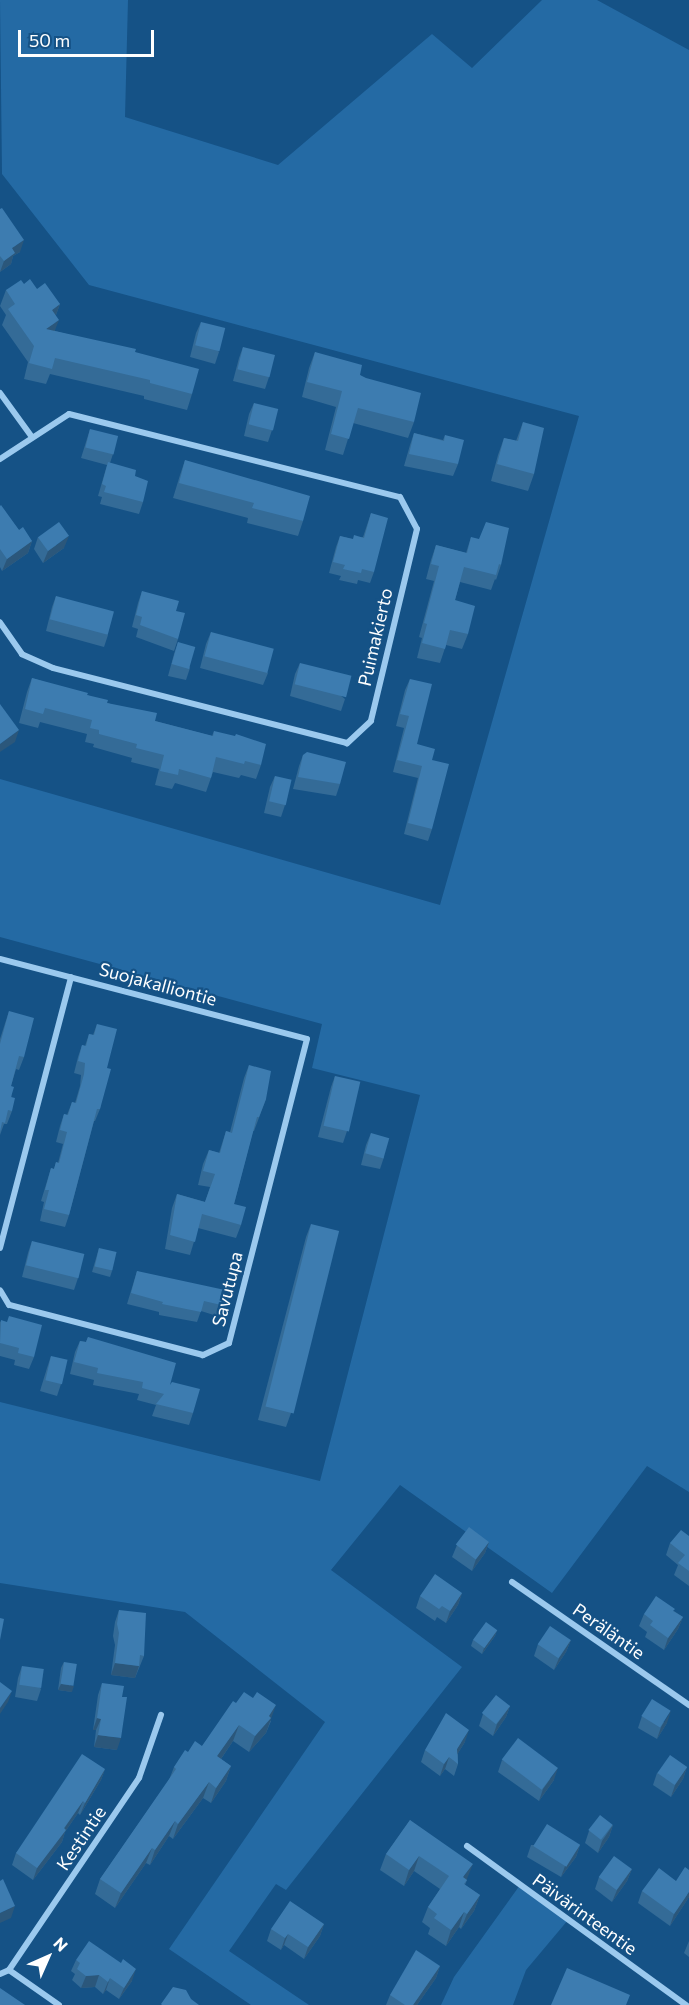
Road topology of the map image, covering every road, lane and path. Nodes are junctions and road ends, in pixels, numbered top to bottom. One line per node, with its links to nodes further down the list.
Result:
1 (0, 393): 2 (street)
2 (32, 437): 3 (street); 4 (street, Puimakierto)
3 (0, 459)
4 (0, 622)
5 (0, 959): 6 (street, Suojakalliontie)
6 (71, 977): 7 (street, Suojakalliontie); 8 (street)
7 (307, 1039): 9 (street, Savutupa)
8 (0, 1248)
9 (0, 1290)
10 (512, 1582): 11 (street, Peräläntie)
11 (689, 1705)
12 (161, 1714): 14 (street, Kestintie)
13 (467, 1846): 17 (street, Päivärinteentie)
14 (9, 1970): 15 (street); 16 (street)
15 (0, 1974)
16 (59, 2005)
17 (686, 2005)

